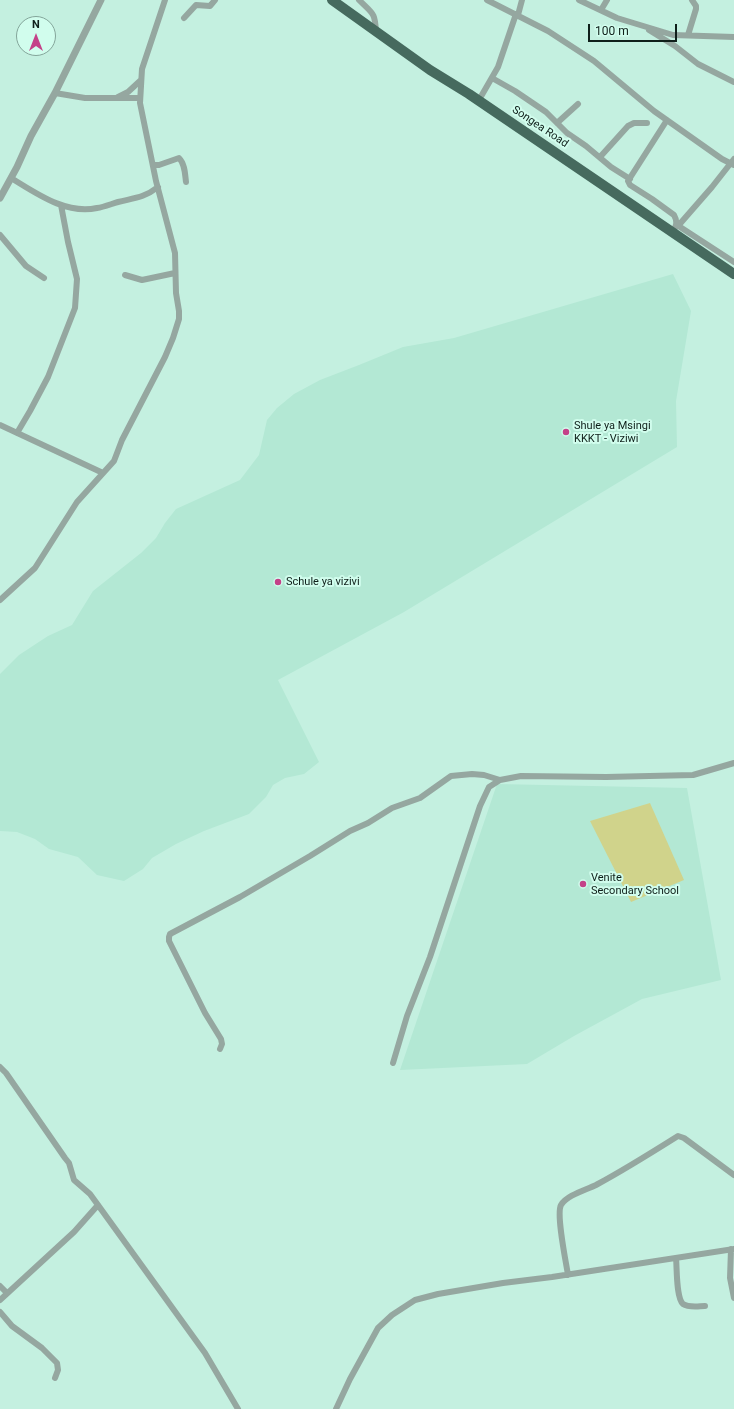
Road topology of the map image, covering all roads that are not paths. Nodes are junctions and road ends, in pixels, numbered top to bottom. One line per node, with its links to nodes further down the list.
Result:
1 (101, 0): 21 (street)
2 (165, 0): 19 (street)
3 (215, 0): 13 (street)
4 (332, 0): 15 (highway, Songea Road)
5 (359, 0): 15 (street)
6 (487, 0): 12 (street)
7 (522, 0): 12 (street)
8 (579, 0): 11 (street)
9 (607, 0): 11 (street)
10 (692, 0): 16 (street)
11 (601, 10): 14 (street)
12 (517, 15): 18 (street); 26 (street)
13 (184, 18)
14 (645, 27): 16 (street); 20 (street)
15 (376, 32): 24 (highway, Songea Road)
16 (688, 35): 17 (street)
17 (734, 37)
18 (492, 78): 24 (street); 27 (street)
19 (141, 80): 22 (street); 23 (street)
20 (734, 82)
21 (55, 93): 22 (street); 32 (street)
22 (116, 98): 23 (street)
23 (140, 98): 31 (street)
24 (479, 100): 38 (highway, Songea Road)
25 (578, 104): 27 (street)
26 (667, 120): 30 (street); 33 (street)
27 (557, 123): 29 (street)
28 (646, 123): 29 (street)
29 (600, 157): 33 (street)
30 (733, 162): 38 (street)
31 (153, 165): 34 (street); 35 (street)
32 (11, 178): 36 (street); 37 (street)
33 (630, 179): 38 (street)
34 (186, 182)
35 (158, 187): 37 (street); 41 (street)
36 (0, 198)
37 (61, 206): 46 (street)
38 (676, 227): 40 (street); 42 (highway, Songea Road)
39 (0, 235): 44 (street)
40 (734, 262)
41 (175, 273): 43 (street); 47 (street)
42 (734, 274)
43 (125, 275)
44 (44, 278)
45 (0, 425): 46 (street)
46 (17, 433): 47 (street)
47 (103, 473): 48 (street)
48 (0, 600)
49 (734, 763): 50 (street)
50 (500, 780): 51 (street); 52 (street)
51 (220, 1049)
52 (393, 1063)
53 (0, 1068): 55 (street)
54 (734, 1175): 58 (street)
55 (98, 1205): 60 (street); 66 (street)
56 (733, 1249): 57 (street); 61 (street)
57 (676, 1258): 58 (street); 63 (street)
58 (568, 1275): 67 (street)
59 (0, 1286): 60 (street)
60 (7, 1293): 62 (street)
61 (734, 1298)
62 (0, 1300)
63 (705, 1306)
64 (0, 1312): 65 (street)
65 (55, 1378)
66 (238, 1409)
67 (336, 1409)

